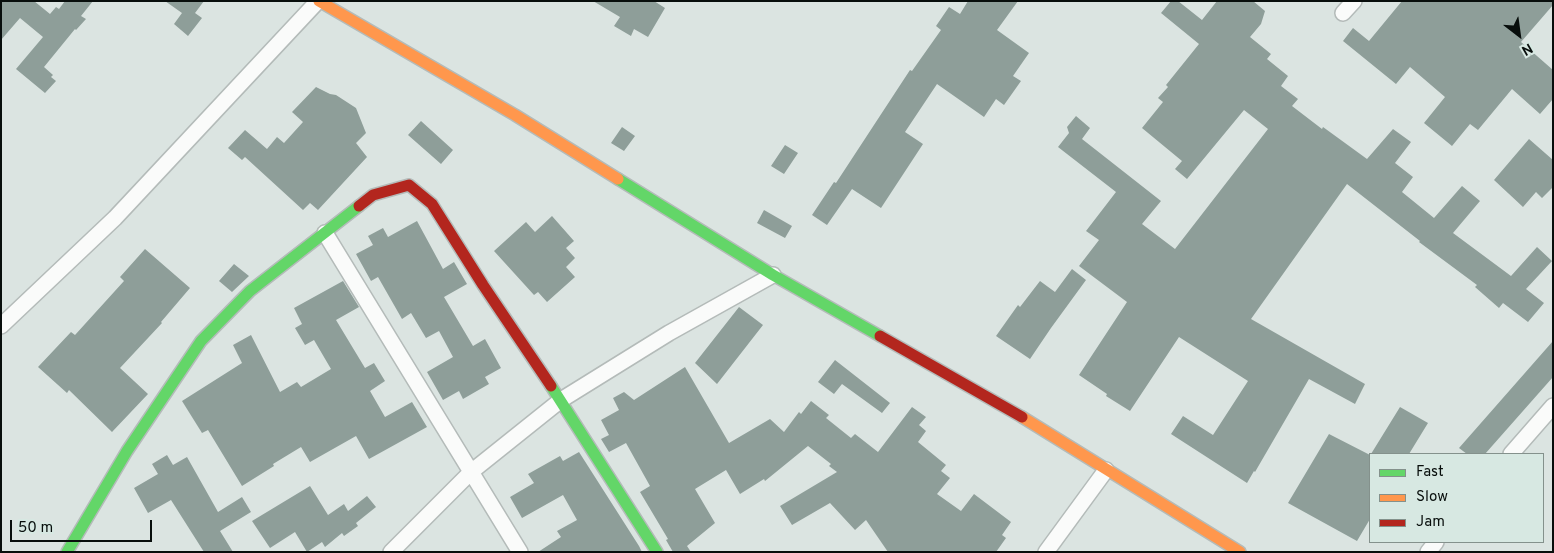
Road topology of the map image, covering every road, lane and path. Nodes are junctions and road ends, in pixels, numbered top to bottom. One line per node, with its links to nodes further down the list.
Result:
1 (319, 1): 5 (street); 6 (street)
2 (1354, 1): 3 (street)
3 (1343, 13)
4 (325, 233): 7 (street); 11 (street); 12 (street)
5 (773, 274): 7 (street); 10 (street)
6 (1, 326)
7 (561, 400): 11 (street); 15 (street)
8 (1553, 406): 9 (street)
9 (1512, 453)
10 (1106, 470): 16 (street); 17 (street)
11 (471, 472): 13 (street); 14 (street)
12 (67, 552)
13 (390, 552)
14 (520, 552)
15 (656, 552)
16 (1046, 552)
17 (1240, 552)

